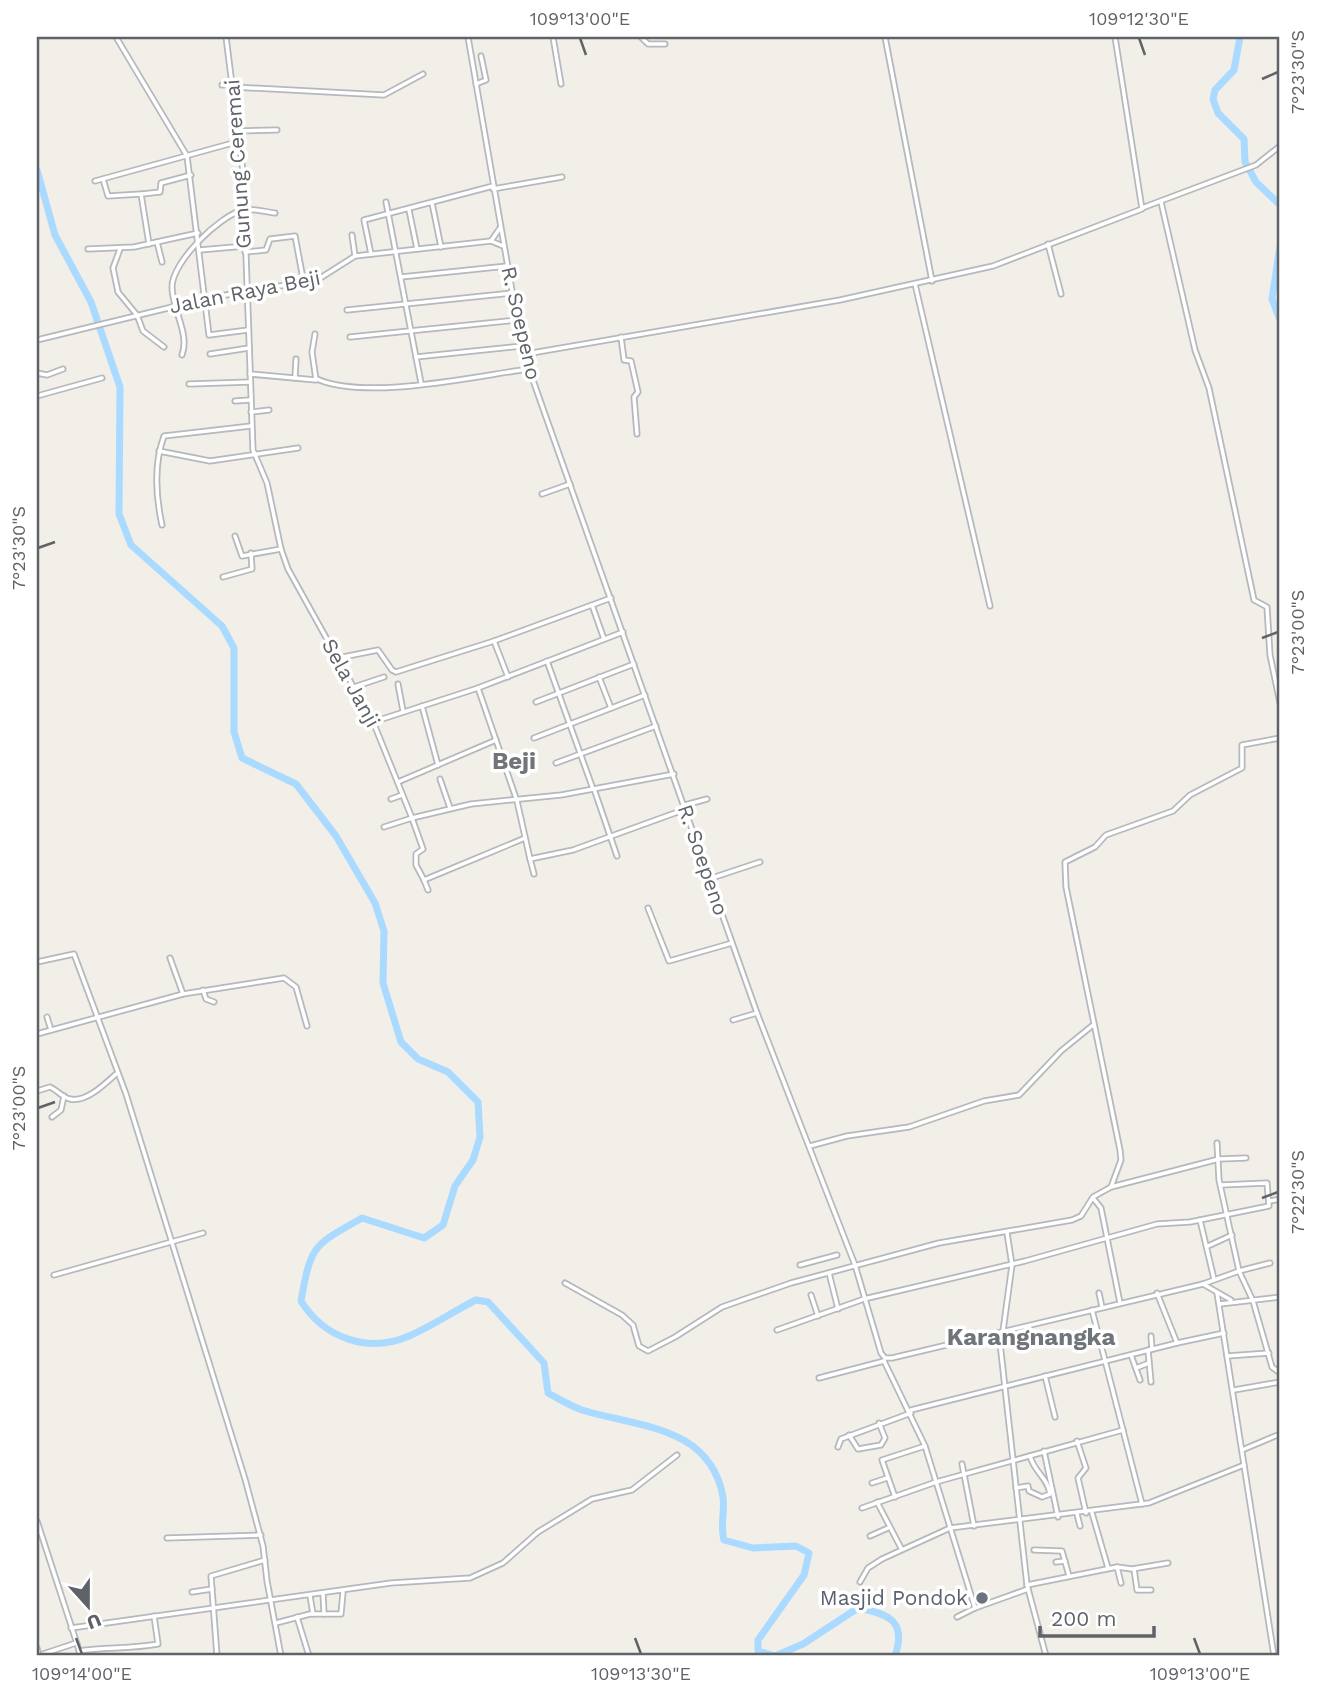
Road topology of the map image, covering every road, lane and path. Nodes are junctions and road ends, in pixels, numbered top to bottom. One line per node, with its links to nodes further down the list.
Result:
1 (116, 37): 19 (street)
2 (226, 37): 14 (street, Gunung Ceremai)
3 (468, 37): 11 (street, R. Soepeno)
4 (553, 37): 12 (street)
5 (641, 37): 8 (street)
6 (885, 37): 55 (street)
7 (1115, 37): 29 (street)
8 (665, 44)
9 (481, 55): 11 (street)
10 (423, 74): 14 (street)
11 (476, 84): 24 (street, R. Soepeno)
12 (561, 84)
13 (222, 85): 14 (street)
14 (233, 85): 16 (street, Gunung Ceremai)
15 (277, 130): 16 (street)
16 (239, 131): 17 (street, Gunung Ceremai)
17 (240, 141): 19 (street); 31 (street, Gunung Ceremai)
18 (1280, 146): 27 (street)
19 (187, 156): 20 (street); 22 (street)
20 (191, 175): 25 (street); 35 (street)
21 (562, 177): 24 (street)
22 (103, 179): 23 (street); 25 (street)
23 (95, 181)
24 (493, 188): 28 (street); 34 (street, R. Soepeno)
25 (141, 194): 39 (street)
26 (386, 202): 33 (street)
27 (1161, 202): 29 (street); 126 (street)
28 (432, 203): 30 (street); 43 (street)
29 (1142, 208): 40 (street)
30 (409, 209): 33 (street); 47 (street)
31 (244, 210): 32 (street); 41 (street); 42 (street, Gunung Ceremai)
32 (275, 213)
33 (388, 215): 48 (street); 50 (street)
34 (500, 228): 37 (street); 44 (street, R. Soepeno)
35 (198, 233): 38 (street); 41 (street)
36 (352, 235): 51 (street)
37 (491, 241): 43 (street, Jalan Raya Beji); 44 (street)
38 (157, 242): 39 (street); 52 (street)
39 (149, 244): 46 (street)
40 (1048, 244): 55 (street); 60 (street)
41 (199, 245): 42 (street); 61 (street); 63 (street)
42 (245, 246): 49 (street, Gunung Ceremai)
43 (440, 247): 47 (street, Jalan Raya Beji)
44 (504, 248): 53 (street, R. Soepeno)
45 (88, 249): 46 (street)
46 (120, 249): 65 (street)
47 (417, 249): 48 (street, Jalan Raya Beji)
48 (395, 251): 50 (street, Jalan Raya Beji); 54 (street)
49 (245, 252): 56 (street); 58 (street, Gunung Ceremai)
50 (371, 254): 51 (street, Jalan Raya Beji)
51 (355, 256): 56 (street, Jalan Raya Beji)
52 (162, 262)
53 (507, 266): 54 (street); 59 (street, R. Soepeno)
54 (401, 278): 62 (street)
55 (932, 281): 57 (street)
56 (304, 284): 58 (street, Jalan Raya Beji)
57 (915, 284): 71 (street); 110 (street)
58 (246, 291): 61 (street, Jalan Raya Beji); 67 (street, Sela Janji)
59 (512, 293): 62 (street); 66 (street, R. Soepeno)
60 (1061, 294)
61 (205, 299): 63 (street, Jalan Raya Beji); 67 (street)
62 (406, 304): 64 (street); 68 (street)
63 (173, 306): 65 (street, Jalan Raya Beji); 78 (street)
64 (347, 310)
65 (137, 315): 72 (street, Jalan Raya Beji); 74 (street)
66 (517, 320): 68 (street); 73 (street, R. Soepeno)
67 (248, 330): 75 (street, Sela Janji)
68 (411, 331): 70 (street); 79 (street)
69 (315, 334): 87 (street)
70 (351, 337)
71 (621, 337): 77 (street); 97 (street)
72 (37, 340)
73 (522, 346): 77 (street, R. Soepeno); 79 (street)
74 (164, 347)
75 (249, 348): 76 (street); 84 (street, Sela Janji)
76 (210, 354)
77 (524, 354): 82 (street, R. Soepeno)
78 (182, 355)
79 (416, 356): 89 (street)
80 (296, 359): 86 (street)
81 (64, 369): 83 (street)
82 (529, 369): 89 (street); 101 (street, R. Soepeno)
83 (37, 373)
84 (250, 374): 86 (street); 88 (street, Sela Janji)
85 (102, 378): 91 (street)
86 (295, 378): 87 (street)
87 (317, 379): 89 (street)
88 (250, 382): 90 (street); 92 (street, Sela Janji)
89 (421, 383)
90 (189, 384)
91 (37, 396)
92 (250, 400): 93 (street); 95 (street, Sela Janji)
93 (235, 401)
94 (269, 410): 95 (street)
95 (251, 412): 96 (street, Sela Janji)
96 (251, 426): 99 (street); 100 (street, Sela Janji)
97 (636, 434)
98 (298, 448): 100 (street)
99 (159, 451): 100 (street); 103 (street)
100 (254, 456): 105 (street, Sela Janji)
101 (569, 484): 102 (street); 108 (street, R. Soepeno)
102 (542, 494)
103 (162, 525)
104 (234, 536): 106 (street)
105 (281, 549): 106 (street); 114 (street, Sela Janji)
106 (251, 553): 107 (street)
107 (223, 577)
108 (611, 598): 109 (street); 111 (street, R. Soepeno)
109 (592, 605): 112 (street); 113 (street)
110 (990, 606)
111 (623, 632): 112 (street); 116 (street, R. Soepeno)
112 (604, 639): 115 (street)
113 (494, 641): 114 (street); 118 (street)
114 (338, 658): 121 (street, Sela Janji)
115 (547, 661): 118 (street); 123 (street)
116 (634, 664): 119 (street); 124 (street, R. Soepeno)
117 (384, 677): 121 (street)
118 (508, 677): 122 (street)
119 (599, 677): 123 (street); 128 (street)
120 (398, 684): 129 (street)
121 (354, 687): 130 (street, Sela Janji)
122 (478, 688): 127 (street); 135 (street)
123 (558, 693): 125 (street); 131 (street)
124 (645, 695): 128 (street); 132 (street, R. Soepeno)
125 (536, 702)
126 (1280, 703)
127 (422, 706): 129 (street); 138 (street)
128 (611, 708): 131 (street)
129 (403, 711): 130 (street)
130 (373, 722): 141 (street, Sela Janji)
131 (570, 723): 133 (street); 136 (street)
132 (656, 726): 136 (street); 139 (street, R. Soepeno)
133 (534, 738)
134 (1280, 738): 171 (street)
135 (496, 740): 138 (street); 146 (street)
136 (581, 754): 137 (street); 142 (street)
137 (556, 763)
138 (438, 765): 141 (street)
139 (674, 774): 142 (street); 147 (street, R. Soepeno)
140 (440, 779): 148 (street)
141 (398, 782): 143 (street, Sela Janji)
142 (594, 789): 146 (street); 151 (street)
143 (402, 795): 144 (street); 149 (street, Sela Janji)
144 (391, 799)
145 (706, 799): 147 (street)
146 (517, 802): 148 (street); 152 (street)
147 (685, 807): 151 (street); 157 (street, R. Soepeno)
148 (450, 808): 149 (street)
149 (412, 818): 150 (street); 158 (street, Sela Janji)
150 (384, 827)
151 (610, 835): 153 (street); 154 (street)
152 (525, 838): 154 (street); 158 (street)
153 (617, 856)
154 (530, 859): 156 (street)
155 (760, 862): 157 (street)
156 (534, 874)
157 (709, 879): 161 (street, R. Soepeno)
158 (424, 880): 159 (street, Sela Janji)
159 (428, 890)
160 (648, 908): 161 (street)
161 (732, 943): 167 (street, R. Soepeno)
162 (170, 958): 165 (street)
163 (37, 962): 169 (street)
164 (203, 990): 165 (street); 166 (street); 172 (street)
165 (183, 994): 169 (street)
166 (214, 1002)
167 (757, 1013): 170 (street); 180 (street, R. Soepeno)
168 (47, 1017): 173 (street)
169 (95, 1018): 173 (street); 175 (street)
170 (733, 1020)
171 (1093, 1025): 180 (street); 184 (street)
172 (307, 1026)
173 (51, 1030): 174 (street)
174 (37, 1034)
175 (116, 1074): 177 (street); 194 (street)
176 (37, 1091): 177 (street)
177 (64, 1096): 178 (street)
178 (52, 1117)
179 (1217, 1143): 182 (street)
180 (810, 1146): 199 (street, R. Soepeno)
181 (1246, 1158): 182 (street)
182 (1219, 1159): 183 (street); 184 (street)
183 (1221, 1185): 187 (street); 188 (street)
184 (1111, 1187): 185 (street)
185 (1093, 1198): 190 (street); 193 (street)
186 (1280, 1199): 187 (street)
187 (1270, 1200): 188 (street)
188 (1228, 1212): 189 (street); 192 (street)
189 (1200, 1220): 193 (street); 195 (street)
190 (1007, 1232): 199 (street); 200 (street)
191 (204, 1233): 194 (street)
192 (1232, 1235): 195 (street); 201 (street)
193 (1105, 1239): 200 (street); 215 (street)
194 (170, 1241): 203 (street); 277 (street)
195 (1208, 1246): 204 (street)
196 (837, 1255): 198 (street)
197 (1270, 1263): 201 (street)
198 (800, 1265)
199 (855, 1265): 202 (street); 212 (street, R. Soepeno)
200 (1012, 1265): 212 (street); 222 (street)
201 (1239, 1271): 204 (street); 214 (street)
202 (829, 1273): 205 (street); 218 (street)
203 (54, 1275)
204 (1214, 1279): 206 (street)
205 (565, 1283)
206 (1203, 1284): 208 (street); 209 (street)
207 (1099, 1293): 217 (street)
208 (1157, 1293): 215 (street); 225 (street)
209 (1217, 1293): 213 (street); 216 (street)
210 (811, 1295): 220 (street)
211 (1280, 1297): 214 (street)
212 (864, 1299): 218 (street); 230 (street, R. Soepeno)
213 (1232, 1301): 214 (street); 216 (street)
214 (1253, 1301): 227 (street)
215 (1120, 1303): 217 (street)
216 (1220, 1304): 223 (street)
217 (1102, 1307): 219 (street)
218 (838, 1309): 220 (street)
219 (1092, 1310): 222 (street); 231 (street)
220 (818, 1316): 221 (street)
221 (777, 1330)
222 (1001, 1332): 230 (street); 240 (street)
223 (1224, 1333): 225 (street); 229 (street)
224 (1151, 1336): 226 (street)
225 (1177, 1343): 226 (street)
226 (1150, 1350): 228 (street); 232 (street)
227 (1269, 1353): 229 (street); 234 (street)
228 (1131, 1355): 231 (street); 233 (street)
229 (1227, 1356): 241 (street)
230 (884, 1360): 236 (street); 242 (street, R. Soepeno)
231 (1104, 1361): 235 (street); 245 (street)
232 (1149, 1363): 233 (street); 238 (street)
233 (1136, 1368): 237 (street)
234 (1280, 1373)
235 (1045, 1376): 240 (street); 243 (street)
236 (819, 1378)
237 (1140, 1380)
238 (1151, 1382)
239 (1280, 1382): 241 (street)
240 (1006, 1385): 242 (street); 255 (street)
241 (1233, 1390): 251 (street)
242 (911, 1411): 244 (street); 249 (street, R. Soepeno)
243 (1055, 1417)
244 (879, 1423): 247 (street); 247 (street)
245 (1123, 1430): 248 (street); 265 (street)
246 (1280, 1434): 251 (street)
247 (849, 1435): 250 (street)
248 (1077, 1441): 252 (street); 268 (street)
249 (925, 1446): 259 (street); 260 (street, R. Soepeno)
250 (838, 1447)
251 (1242, 1450): 257 (street)
252 (1044, 1451): 254 (street); 270 (street)
253 (677, 1455): 295 (street)
254 (1030, 1456): 255 (street); 262 (street)
255 (1014, 1462): 258 (street); 262 (street)
256 (962, 1464): 258 (street)
257 (1244, 1465): 265 (street); 317 (street)
258 (965, 1474): 260 (street); 273 (street)
259 (887, 1478): 261 (street); 263 (street)
260 (936, 1482): 263 (street); 276 (street, R. Soepeno)
261 (873, 1483)
262 (1016, 1488): 271 (street)
263 (895, 1497): 264 (street)
264 (877, 1503): 266 (street); 275 (street)
265 (1143, 1504): 267 (street)
266 (862, 1508)
267 (1092, 1512): 268 (street); 286 (street)
268 (1086, 1513): 269 (street)
269 (1077, 1514): 270 (street); 274 (street)
270 (1058, 1517): 271 (street)
271 (1018, 1520): 273 (street); 292 (street)
272 (37, 1521): 308 (street)
273 (974, 1526): 276 (street)
274 (1080, 1526)
275 (888, 1528): 278 (street); 280 (street)
276 (950, 1528): 280 (street); 300 (street, R. Soepeno)
277 (261, 1535): 279 (street); 282 (street)
278 (870, 1536)
279 (167, 1538)
280 (901, 1548): 290 (street)
281 (1034, 1550): 283 (street)
282 (265, 1560): 293 (street); 299 (street)
283 (1065, 1561): 284 (street); 289 (street)
284 (1056, 1562)
285 (1168, 1563): 288 (street)
286 (1108, 1567): 287 (street); 289 (street)
287 (1117, 1567): 288 (street); 291 (street)
288 (1134, 1569): 294 (street)
289 (1069, 1576): 292 (street)
290 (860, 1582)
291 (1121, 1583)
292 (1028, 1587): 300 (street); 316 (street)
293 (212, 1589): 296 (street); 301 (street)
294 (1152, 1590)
295 (344, 1591): 297 (street); 303 (street)
296 (192, 1592)
297 (323, 1594): 298 (street); 303 (street)
298 (310, 1595): 299 (street); 302 (street)
299 (271, 1600): 301 (street); 307 (street)
300 (975, 1608): 306 (street)
301 (213, 1609): 304 (street); 313 (street)
302 (313, 1614): 303 (street); 305 (street)
303 (324, 1614)
304 (154, 1616): 308 (street); 311 (street)
305 (297, 1617): 307 (street); 315 (street)
306 (957, 1617)
307 (276, 1623): 314 (street)
308 (71, 1628): 309 (street)
309 (76, 1643): 311 (street); 312 (street)
310 (37, 1648): 312 (street)
311 (80, 1654)
312 (38, 1656)
313 (217, 1656)
314 (281, 1656)
315 (309, 1656)
316 (1046, 1656)
317 (1274, 1656)

